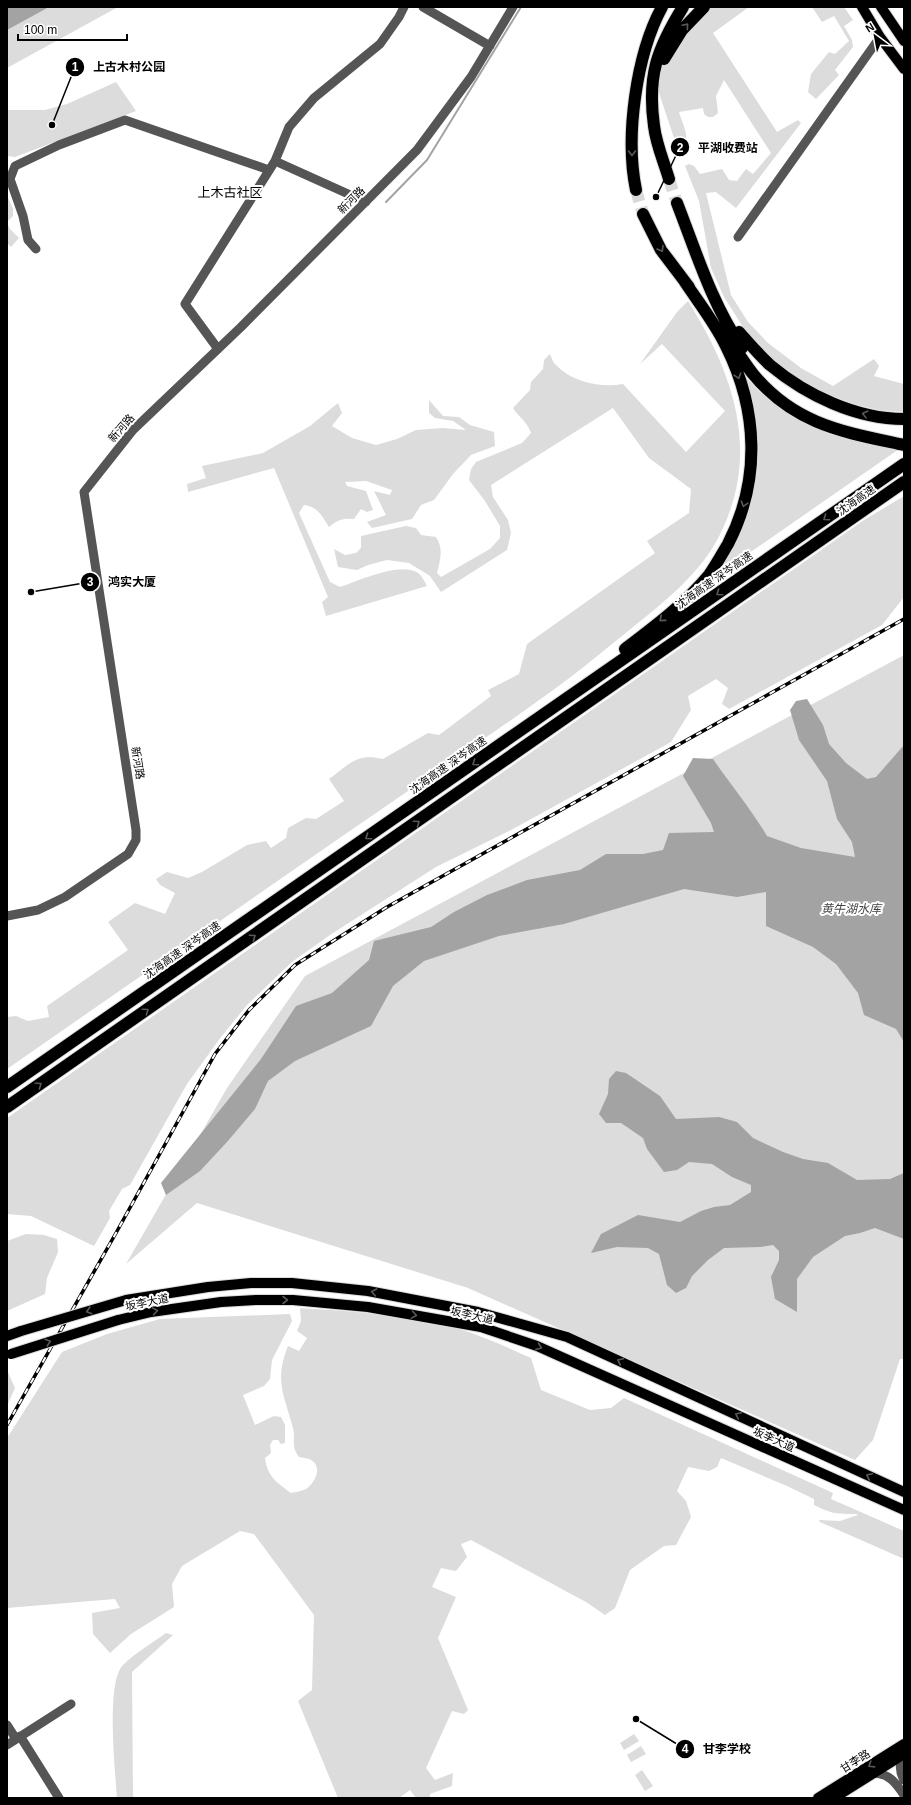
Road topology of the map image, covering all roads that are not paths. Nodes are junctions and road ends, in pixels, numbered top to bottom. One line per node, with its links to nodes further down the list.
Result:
1 (404, 7): 16 (street)
2 (423, 7): 12 (street)
3 (513, 7): 12 (street, 新河路)
4 (662, 7): 15 (highway)
5 (674, 7): 15 (highway)
6 (683, 7): 14 (highway)
7 (704, 7): 14 (highway, one-way to 7)
8 (862, 7): 10 (main road)
9 (881, 7): 11 (main road)
10 (880, 37): 13 (main road); 23 (street)
11 (904, 41)
12 (490, 46): 20 (street, 新河路)
13 (904, 69)
14 (654, 127): 18 (highway)
15 (632, 133): 19 (highway, one-way to 19)
16 (275, 161): 17 (street); 20 (street)
17 (269, 170): 24 (street); 27 (street)
18 (669, 179)
19 (636, 190)
20 (366, 202): 27 (street, 新河路)
21 (677, 203): 25 (highway)
22 (644, 214): 26 (highway, one-way to 26)
23 (738, 237)
24 (36, 249)
25 (702, 270): 28 (highway, one-way to 25); 29 (highway)
26 (685, 282): 29 (highway); 36 (highway, one-way to 36)
27 (218, 349): 37 (street, 新河路)
28 (904, 419)
29 (874, 435): 30 (highway); 31 (highway)
30 (904, 439)
31 (904, 446)
32 (904, 464): 36 (highway, 沈海高速 深岑高速, one-way to 36)
33 (904, 482): 35 (highway, 沈海高速)
34 (904, 489): 35 (highway)
35 (824, 538): 39 (highway, one-way to 35)
36 (495, 748): 38 (highway, 沈海高速 深岑高速, one-way to 38)
37 (7, 916)
38 (7, 1087)
39 (7, 1107)
40 (7, 1336): 42 (main road, 坂李大道, one-way to 40, bridge)
41 (9, 1355): 43 (main road, 坂李大道, one-way to 43, bridge)
42 (904, 1492)
43 (904, 1510)
44 (71, 1704): 46 (street)
45 (7, 1726): 46 (street)
46 (18, 1738): 48 (street); 53 (street)
47 (904, 1744): 54 (main road, 甘李路, one-way to 54)
48 (7, 1745)
49 (904, 1754): 50 (main road, 甘李路); 51 (street)
50 (873, 1773): 52 (street); 55 (main road, 甘李路)
51 (904, 1780)
52 (904, 1795)
53 (59, 1798)
54 (818, 1798)
55 (834, 1798)

